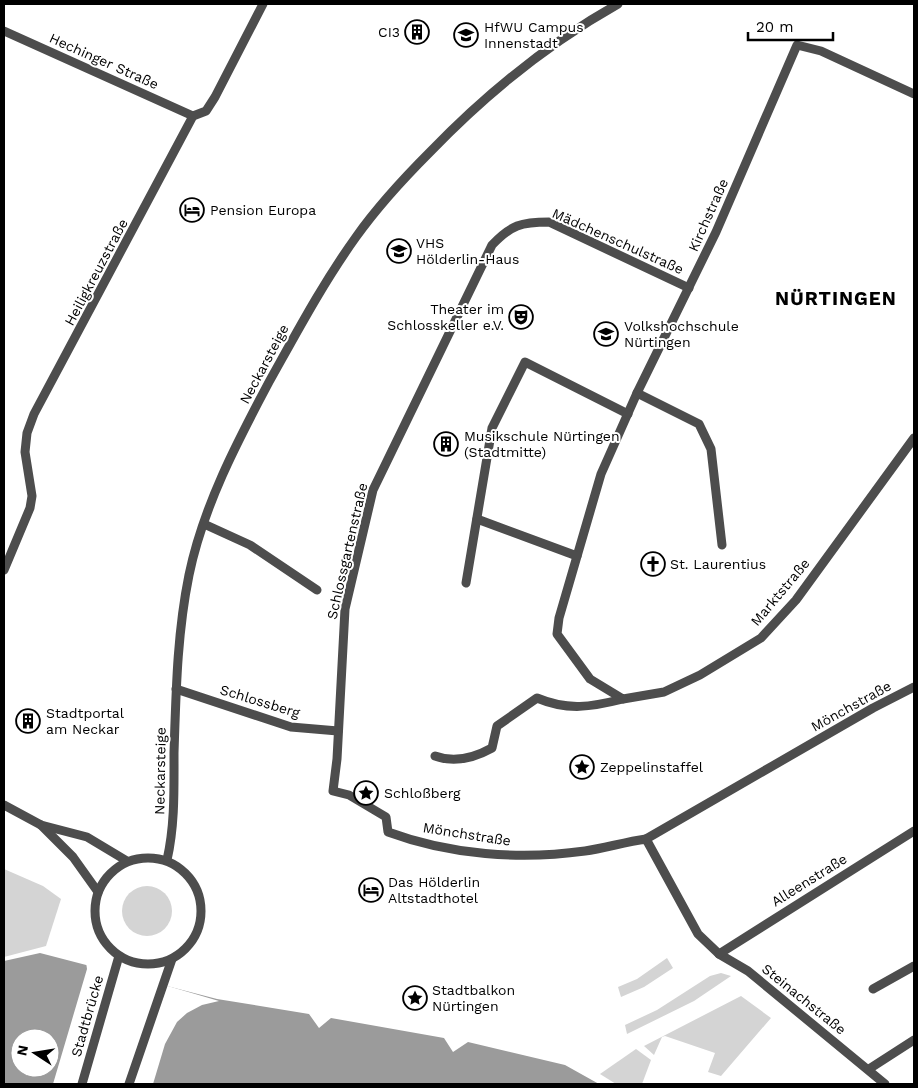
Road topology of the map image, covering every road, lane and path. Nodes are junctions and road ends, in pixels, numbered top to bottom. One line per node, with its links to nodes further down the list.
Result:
1 (263, 4): 5 (street, Heiligkreuzstraße)
2 (618, 4): 12 (street, Neckarsteige)
3 (4, 31): 5 (street, Hechinger Straße)
4 (914, 94): 7 (street, Kirchstraße)
5 (193, 116): 15 (street, Heiligkreuzstraße)
6 (507, 229): 7 (street, Mädchenschulstraße); 21 (street, Schlossgartenstraße)
7 (689, 288): 8 (street, Kirchstraße)
8 (637, 393): 9 (street, Kirchstraße); 13 (street)
9 (628, 414): 11 (street); 14 (street, Kirchstraße)
10 (914, 438): 20 (street, Marktstraße)
11 (477, 519): 14 (street); 16 (street)
12 (204, 524): 17 (street); 19 (street, Neckarsteige)
13 (722, 545)
14 (577, 556): 20 (street, Kirchstraße)
15 (4, 570)
16 (466, 583)
17 (317, 590)
18 (914, 687): 27 (street, Mönchstraße)
19 (176, 689): 21 (street, Schlossberg); 28 (street, Neckarsteige)
20 (623, 699): 22 (street)
21 (338, 731): 23 (street, Schlossgartenstraße)
22 (435, 756)
23 (333, 791): 27 (street, Mönchstraße)
24 (4, 805): 25 (street)
25 (41, 825): 29 (street); 30 (street)
26 (914, 831): 31 (street, Alleenstraße)
27 (646, 839): 31 (street)
28 (167, 860): 29 (street); 32 (street)
29 (127, 861): 30 (street)
30 (98, 892): 33 (street)
31 (719, 954): 37 (street, Steinachstraße)
32 (172, 959): 33 (street); 39 (street)
33 (118, 960): 38 (street, Stadtbrücke)
34 (914, 966): 35 (street)
35 (873, 989)
36 (914, 1040): 37 (street)
37 (868, 1069): 40 (street, Steinachstraße)
38 (82, 1084)
39 (129, 1084)
40 (885, 1084)

